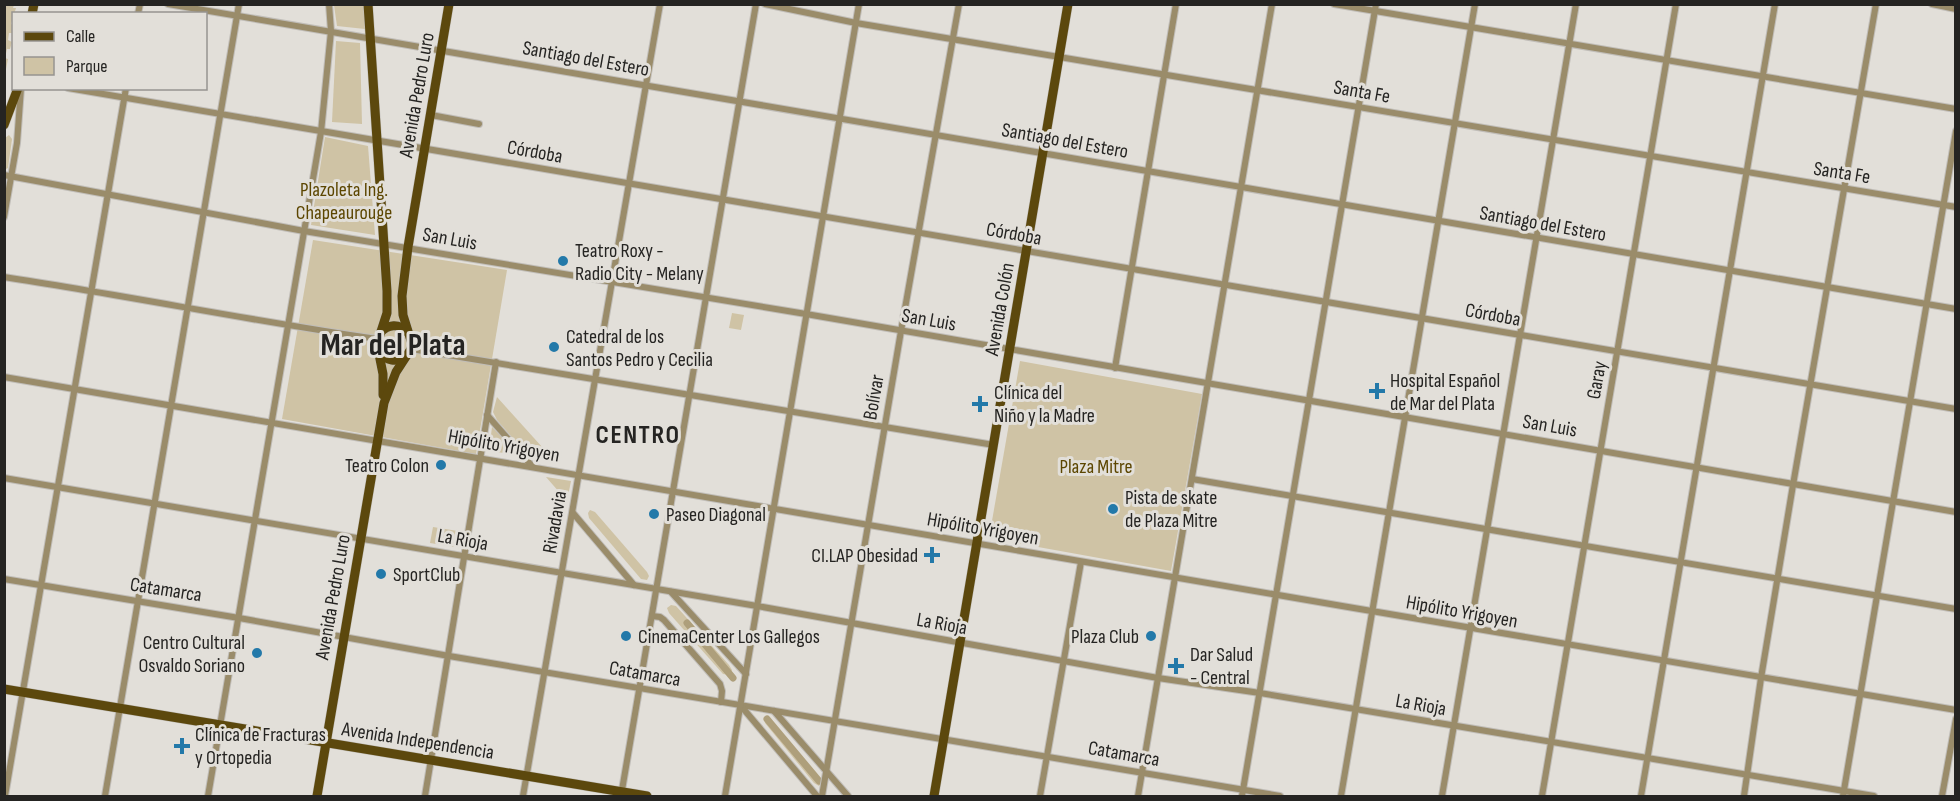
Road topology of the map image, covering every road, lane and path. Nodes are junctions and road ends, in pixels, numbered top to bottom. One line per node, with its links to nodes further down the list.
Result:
1 (168, 4): 23 (street, Santiago del Estero)
2 (239, 4): 23 (street)
3 (329, 4): 26 (street)
4 (368, 4): 27 (main road)
5 (449, 4): 30 (main road, Avenida Pedro Luro)
6 (660, 4): 35 (street, Rivadavia)
7 (756, 4): 43 (street)
8 (765, 4): 24 (street, Santa Fe)
9 (859, 4): 24 (street)
10 (959, 4): 28 (street, Bolívar)
11 (1068, 4): 31 (main road, Avenida Colón)
12 (1176, 4): 33 (street)
13 (1272, 4): 40 (street)
14 (1334, 4): 21 (street)
15 (1475, 4): 25 (street)
16 (1576, 4): 29 (street)
17 (1676, 4): 32 (street, Garay)
18 (1775, 4): 34 (street)
19 (1876, 4): 41 (street)
20 (1932, 4): 22 (street)
21 (1375, 8): 25 (street); 44 (street)
22 (1956, 9)
23 (237, 16): 26 (street, Santiago del Estero); 46 (street)
24 (856, 22): 28 (street, Santa Fe); 48 (street)
25 (1471, 28): 29 (street); 49 (street)
26 (331, 31): 27 (street, Santiago del Estero); 53 (street)
27 (370, 38): 30 (street, Santiago del Estero); 56 (main road)
28 (953, 39): 31 (street, Santa Fe); 54 (street, Bolívar)
29 (1569, 44): 32 (street); 55 (street)
30 (441, 50): 35 (street, Santiago del Estero); 47 (main road, Avenida Pedro Luro)
31 (1060, 57): 33 (street, Santa Fe); 58 (main road, Avenida Colón)
32 (1667, 60): 34 (street); 59 (street, Garay)
33 (1164, 75): 40 (street, Santa Fe); 60 (street)
34 (1763, 76): 41 (street); 61 (street)
35 (646, 85): 43 (street, Santiago del Estero); 63 (street, Rivadavia)
36 (19, 90): 51 (main road)
37 (20, 90): 62 (street)
38 (79, 90): 42 (street, Córdoba)
39 (126, 90): 42 (street)
40 (1258, 90): 44 (street, Santa Fe); 64 (street)
41 (1861, 93): 45 (street); 65 (street)
42 (124, 98): 46 (street, Córdoba); 66 (street)
43 (739, 101): 48 (street, Santiago del Estero); 67 (street)
44 (1358, 107): 49 (street, Santa Fe); 68 (street)
45 (1956, 109)
46 (220, 114): 53 (street, Córdoba); 71 (street)
47 (430, 115): 50 (street); 57 (main road, Avenida Pedro Luro)
48 (840, 118): 54 (street, Santiago del Estero); 72 (street)
49 (1455, 123): 55 (street, Santa Fe); 74 (street)
50 (479, 124)
51 (4, 125)
52 (1956, 131): 69 (street)
53 (321, 132): 56 (street, Córdoba); 75 (street)
54 (936, 134): 58 (street, Santiago del Estero); 76 (street, Bolívar)
55 (1553, 140): 59 (street, Santa Fe); 77 (street)
56 (377, 141): 57 (street, Córdoba); 78 (main road)
57 (425, 149): 63 (street, Córdoba); 79 (main road, Avenida Pedro Luro)
58 (1043, 153): 60 (street, Santiago del Estero); 80 (main road, Avenida Colón)
59 (1651, 156): 61 (street, Santa Fe); 81 (street, Garay)
60 (1148, 171): 64 (street, Santiago del Estero); 82 (street)
61 (1746, 172): 65 (street, Santa Fe); 83 (street)
62 (8, 176): 66 (street, San Luis); 73 (street)
63 (629, 184): 67 (street, Córdoba); 85 (street, Rivadavia)
64 (1241, 187): 68 (street, Santiago del Estero); 86 (street)
65 (1844, 189): 69 (street, Santa Fe); 87 (street)
66 (107, 194): 71 (street, San Luis); 88 (street)
67 (723, 200): 72 (street, Córdoba); 91 (street)
68 (1342, 205): 74 (street, Santiago del Estero); 92 (street)
69 (1943, 205): 70 (street, Santa Fe); 93 (street)
70 (1956, 207)
71 (204, 213): 75 (street, San Luis); 94 (street)
72 (823, 216): 76 (street, Córdoba); 96 (street)
73 (4, 217)
74 (1438, 221): 77 (street, Santiago del Estero); 97 (street)
75 (304, 231): 78 (street, San Luis); 98 (street)
76 (918, 233): 80 (street, Córdoba); 99 (street, Bolívar)
77 (1536, 239): 81 (street, Santiago del Estero); 101 (street)
78 (384, 243): 79 (street, San Luis); 89 (main road)
79 (408, 247): 85 (street, San Luis); 90 (main road, Avenida Pedro Luro)
80 (1027, 252): 82 (street, Córdoba); 103 (main road, Avenida Colón)
81 (1634, 255): 83 (street, Santiago del Estero); 106 (street, Garay)
82 (1131, 270): 86 (street, Córdoba); 108 (street)
83 (1730, 272): 87 (street, Santiago del Estero); 109 (street)
84 (4, 277): 88 (street)
85 (612, 282): 91 (street, San Luis); 111 (street, Rivadavia)
86 (1225, 285): 92 (street, Córdoba); 112 (street)
87 (1826, 288): 93 (street, Santiago del Estero); 113 (street)
88 (92, 290): 94 (street); 114 (street)
89 (387, 291): 90 (main road); 102 (main road)
90 (402, 296): 100 (main road, Avenida Pedro Luro)
91 (706, 298): 96 (street, San Luis); 115 (street)
92 (1325, 303): 97 (street, Córdoba); 116 (street)
93 (1926, 304): 95 (street, Santiago del Estero); 117 (street)
94 (188, 308): 98 (street); 119 (street)
95 (1956, 309)
96 (806, 314): 99 (street, San Luis); 121 (street)
97 (1422, 319): 101 (street, Córdoba); 123 (street)
98 (287, 326): 102 (street); 124 (street)
99 (901, 331): 103 (street, San Luis); 125 (street, Bolívar)
100 (409, 333): 102 (main road); 105 (main road)
101 (1520, 336): 106 (street, Córdoba); 126 (street)
102 (378, 337): 104 (main road)
103 (1010, 349): 108 (street, San Luis); 128 (main road, Avenida Colón)
104 (378, 350): 105 (main road); 118 (main road, Avenida Pedro Luro)
105 (409, 352): 107 (street); 118 (main road, Avenida Pedro Luro)
106 (1617, 352): 109 (street, Córdoba); 129 (street, Garay)
107 (496, 362): 111 (street); 122 (street)
108 (1115, 368): 112 (street, San Luis)
109 (1713, 369): 113 (street, Córdoba); 132 (street)
110 (4, 376): 114 (street, Hipólito Yrigoyen)
111 (596, 379): 115 (street); 133 (street, Rivadavia)
112 (1209, 384): 116 (street, San Luis); 135 (street)
113 (1811, 385): 117 (street, Córdoba); 136 (street)
114 (75, 388): 119 (street, Hipólito Yrigoyen); 137 (street)
115 (690, 395): 121 (street); 138 (street)
116 (1309, 401): 123 (street, San Luis); 139 (street)
117 (1910, 402): 120 (street, Córdoba); 140 (street)
118 (384, 403): 127 (main road, Avenida Pedro Luro)
119 (171, 405): 124 (street, Hipólito Yrigoyen); 141 (street)
120 (1956, 410)
121 (790, 411): 125 (street); 142 (street)
122 (487, 415): 130 (street); 131 (street)
123 (1405, 417): 126 (street, San Luis); 145 (street)
124 (271, 422): 127 (street, Hipólito Yrigoyen); 146 (street)
125 (884, 427): 128 (street); 147 (street, Bolívar)
126 (1503, 434): 129 (street, San Luis); 148 (street)
127 (377, 440): 130 (street, Hipólito Yrigoyen); 149 (main road, Avenida Pedro Luro)
128 (994, 446): 150 (main road, Avenida Colón)
129 (1601, 450): 132 (street, San Luis); 151 (street, Garay)
130 (480, 458): 131 (street, Hipólito Yrigoyen); 152 (street)
131 (532, 466): 133 (street, Hipólito Yrigoyen)
132 (1697, 467): 136 (street, San Luis); 154 (street)
133 (579, 474): 138 (street, Hipólito Yrigoyen); 144 (street, Rivadavia)
134 (4, 478): 137 (street, La Rioja)
135 (1192, 479): 139 (street); 157 (street)
136 (1793, 486): 140 (street, San Luis); 158 (street)
137 (58, 487): 141 (street, La Rioja); 159 (street)
138 (673, 490): 142 (street, Hipólito Yrigoyen); 161 (street)
139 (1293, 498): 145 (street); 163 (street)
140 (1893, 502): 143 (street, San Luis); 164 (street)
141 (154, 504): 146 (street, La Rioja); 165 (street)
142 (774, 508): 147 (street, Hipólito Yrigoyen); 166 (street)
143 (1956, 512)
144 (573, 513): 155 (street, Rivadavia); 160 (street)
145 (1389, 514): 148 (street); 168 (street)
146 (255, 521): 149 (street, La Rioja); 170 (street)
147 (868, 525): 150 (street, Hipólito Yrigoyen); 171 (street, Bolívar)
148 (1487, 531): 151 (street); 172 (street)
149 (360, 539): 152 (street, La Rioja); 173 (main road, Avenida Pedro Luro)
150 (977, 544): 153 (street, Hipólito Yrigoyen); 174 (main road, Avenida Colón)
151 (1584, 547): 154 (street); 175 (street, Garay)
152 (464, 556): 155 (street, La Rioja); 176 (street)
153 (1081, 562): 157 (street, Hipólito Yrigoyen); 177 (street)
154 (1681, 563): 158 (street); 178 (street)
155 (562, 573): 160 (street, La Rioja); 179 (street, Rivadavia)
156 (4, 579): 159 (street, Catamarca)
157 (1175, 579): 163 (street, Hipólito Yrigoyen); 181 (street)
158 (1778, 579): 164 (street); 182 (street)
159 (41, 585): 165 (street, Catamarca); 185 (street)
160 (634, 585): 161 (street, La Rioja)
161 (657, 589): 162 (street, La Rioja); 169 (street)
162 (671, 591): 166 (street, La Rioja); 180 (street)
163 (1276, 596): 168 (street, Hipólito Yrigoyen); 186 (street)
164 (1877, 596): 167 (street); 187 (street)
165 (138, 602): 170 (street, Catamarca); 190 (street)
166 (757, 606): 171 (street, La Rioja); 180 (street)
167 (1956, 609)
168 (1372, 612): 172 (street, Hipólito Yrigoyen); 191 (street)
169 (652, 616): 184 (street); 188 (street)
170 (239, 618): 173 (street, Catamarca); 196 (street)
171 (851, 624): 174 (street, La Rioja); 195 (street, Bolívar)
172 (1471, 629): 175 (street, Hipólito Yrigoyen); 197 (street)
173 (344, 637): 176 (street, Catamarca); 200 (main road, Avenida Pedro Luro)
174 (960, 642): 177 (street, La Rioja); 198 (main road, Avenida Colón)
175 (1568, 645): 178 (street, Hipólito Yrigoyen); 199 (street, Garay)
176 (449, 656): 179 (street, Catamarca); 203 (street)
177 (1064, 661): 181 (street, La Rioja); 201 (street)
178 (1664, 661): 182 (street, Hipólito Yrigoyen); 202 (street)
179 (545, 673): 184 (street, Catamarca); 207 (street, Rivadavia)
180 (746, 674): 189 (street)
181 (1158, 678): 186 (street, La Rioja); 205 (street)
182 (1761, 678): 187 (street, Hipólito Yrigoyen); 206 (street)
183 (4, 689): 185 (main road, Avenida Independencia)
184 (640, 689): 188 (street, Catamarca); 209 (street)
185 (23, 692): 190 (main road, Avenida Independencia); 211 (street)
186 (1260, 693): 191 (street, La Rioja); 208 (street)
187 (1860, 694): 193 (street, Hipólito Yrigoyen); 210 (street)
188 (721, 702): 189 (street, Catamarca)
189 (740, 705): 192 (street, Catamarca); 218 (street); 219 (street)
190 (120, 709): 196 (main road, Avenida Independencia); 212 (street)
191 (1356, 709): 197 (street, La Rioja); 226 (street)
192 (774, 710): 195 (street, Catamarca); 204 (street)
193 (1956, 710)
194 (1956, 718): 232 (street)
195 (835, 721): 198 (street, Catamarca); 204 (street, Bolívar)
196 (220, 725): 200 (main road, Avenida Independencia); 213 (street)
197 (1454, 726): 199 (street, La Rioja); 227 (street)
198 (944, 739): 201 (street, Catamarca); 222 (main road, Avenida Colón)
199 (1551, 742): 202 (street, La Rioja); 228 (street, Garay)
200 (326, 743): 203 (main road, Avenida Independencia); 214 (main road, Avenida Pedro Luro)
201 (1047, 757): 205 (street, Catamarca); 223 (street)
202 (1648, 758): 206 (street, La Rioja); 229 (street)
203 (431, 761): 207 (main road, Avenida Independencia); 215 (street)
204 (826, 772): 220 (street, Bolívar); 221 (street)
205 (1142, 773): 208 (street, Catamarca); 224 (street)
206 (1748, 775): 210 (street, La Rioja); 230 (street)
207 (527, 776): 209 (main road, Avenida Independencia); 216 (street, Rivadavia)
208 (1243, 793): 225 (street, Catamarca)
209 (622, 794): 217 (main road, Avenida Independencia)
210 (1843, 794): 231 (street, La Rioja)
211 (5, 796)
212 (105, 796)
213 (208, 796)
214 (316, 796)
215 (425, 796)
216 (523, 796)
217 (647, 796)
218 (725, 796)
219 (817, 796)
220 (822, 796)
221 (848, 796)
222 (934, 796)
223 (1040, 796)
224 (1138, 796)
225 (1280, 796)
226 (1341, 796)
227 (1442, 796)
228 (1542, 796)
229 (1641, 796)
230 (1744, 796)
231 (1874, 796)
232 (1942, 796)

